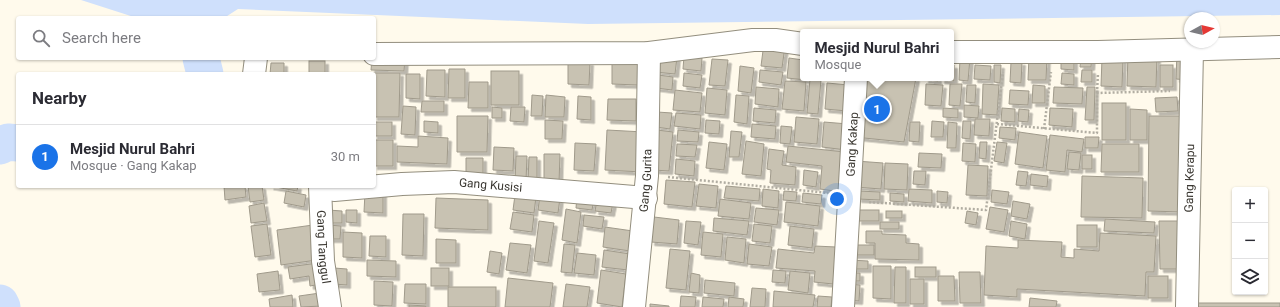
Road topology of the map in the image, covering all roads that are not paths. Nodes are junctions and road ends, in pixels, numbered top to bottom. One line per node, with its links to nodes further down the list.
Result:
1 (800, 44): 5 (street)
2 (1280, 48): 3 (street)
3 (1192, 49): 4 (street); 16 (street, Gang Kerapu)
4 (954, 52)
5 (649, 53): 6 (street); 12 (street, Gang Gurita)
6 (376, 54)
7 (256, 60): 8 (street)
8 (254, 72)
9 (856, 81): 15 (street, Gang Kakap)
10 (376, 185): 12 (street, Gang Kusisi)
11 (327, 188): 13 (street, Gang Tanggul)
12 (646, 198): 14 (street, Gang Gurita)
13 (330, 307)
14 (634, 307)
15 (843, 307)
16 (1187, 307)

